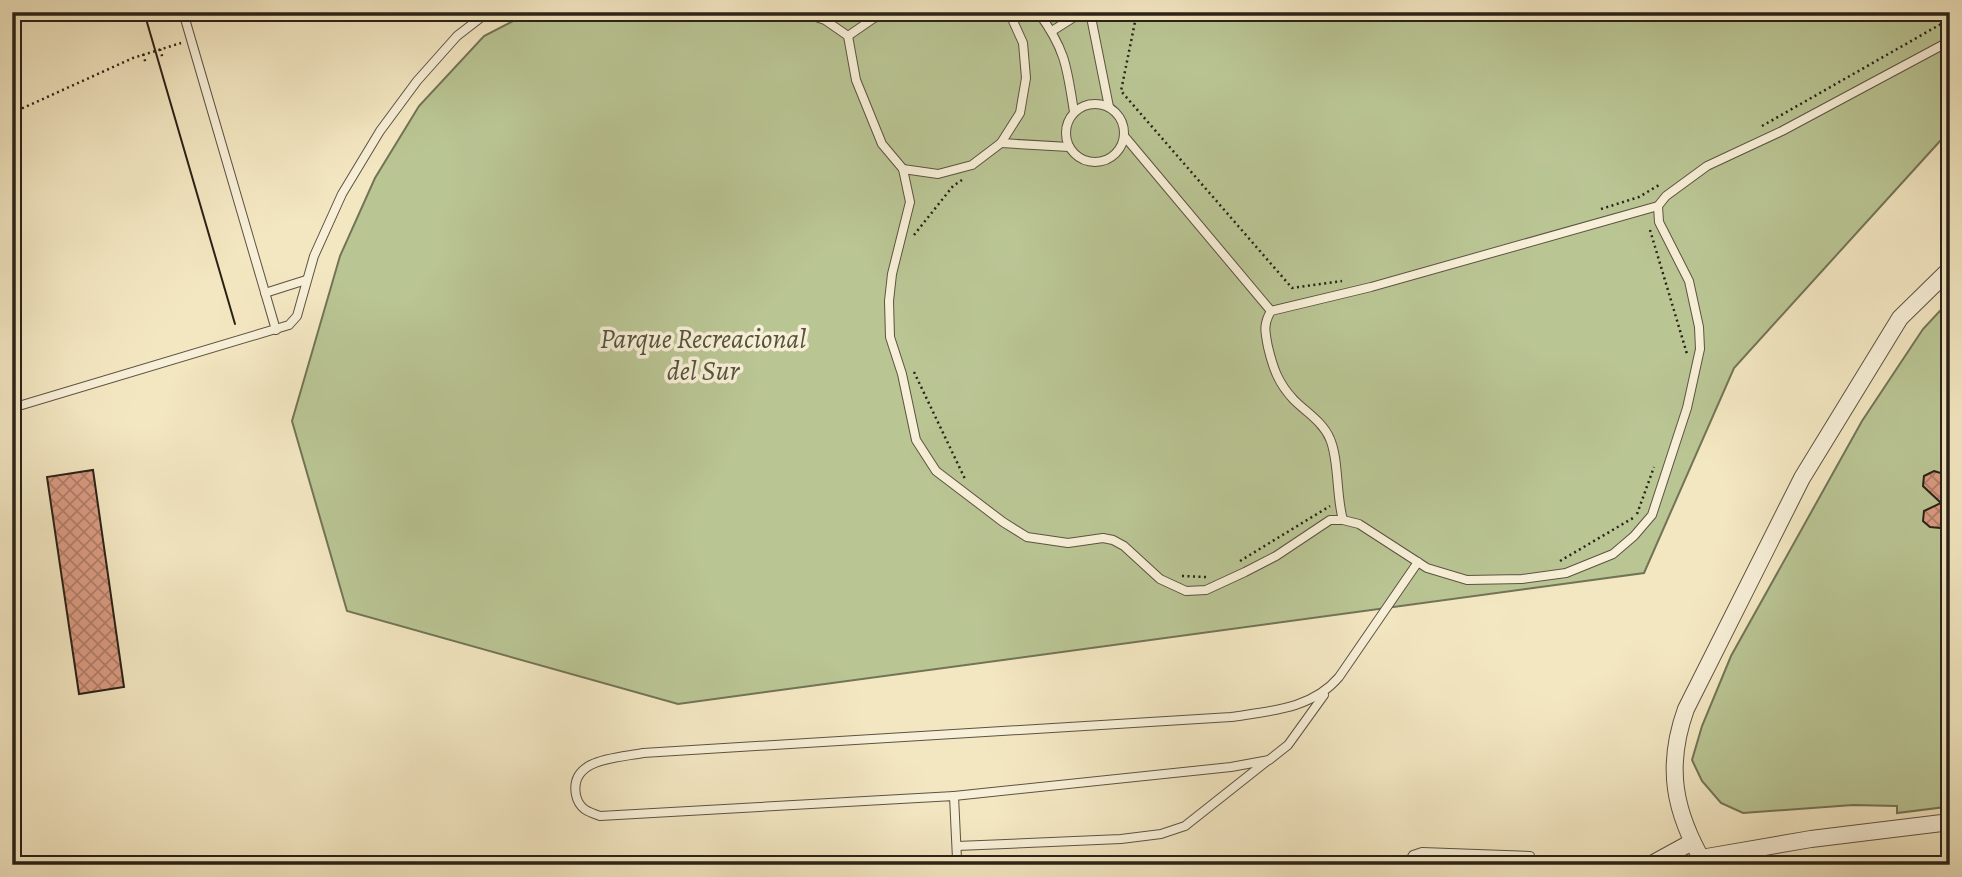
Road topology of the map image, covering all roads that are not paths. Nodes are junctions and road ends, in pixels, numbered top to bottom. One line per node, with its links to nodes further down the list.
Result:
1 (183, 12): 23 (lane)
2 (488, 12): 22 (lane)
3 (801, 12): 12 (lane)
4 (889, 12): 12 (lane)
5 (1009, 12): 17 (lane)
6 (1038, 12): 11 (lane)
7 (1082, 12): 11 (lane)
8 (1090, 12): 14 (lane)
9 (1946, 12): 10 (lane)
10 (1945, 22)
11 (1052, 31): 15 (lane)
12 (848, 36): 19 (lane)
13 (1950, 41): 20 (lane)
14 (1109, 107): 15 (lane); 16 (lane)
15 (1074, 113): 18 (lane)
16 (1125, 138): 18 (lane); 24 (lane)
17 (1001, 143): 18 (lane); 19 (lane)
18 (1069, 147)
19 (903, 169): 27 (lane)
20 (1658, 206): 24 (lane); 28 (lane)
21 (1950, 269): 33 (street)
22 (306, 281): 23 (lane); 25 (lane)
23 (265, 292): 25 (lane)
24 (1271, 311): 27 (lane)
25 (276, 330): 26 (lane)
26 (12, 408)
27 (1343, 520): 28 (lane)
28 (1418, 562): 29 (lane)
29 (1327, 691): 30 (lane); 31 (lane)
30 (1269, 760): 31 (lane); 34 (lane)
31 (954, 796): 34 (lane)
32 (1950, 822): 36 (street)
33 (1692, 842): 36 (street); 39 (street)
34 (957, 846): 37 (lane)
35 (1530, 856): 38 (lane)
36 (1699, 862)
37 (960, 865)
38 (1407, 865)
39 (1650, 865)

